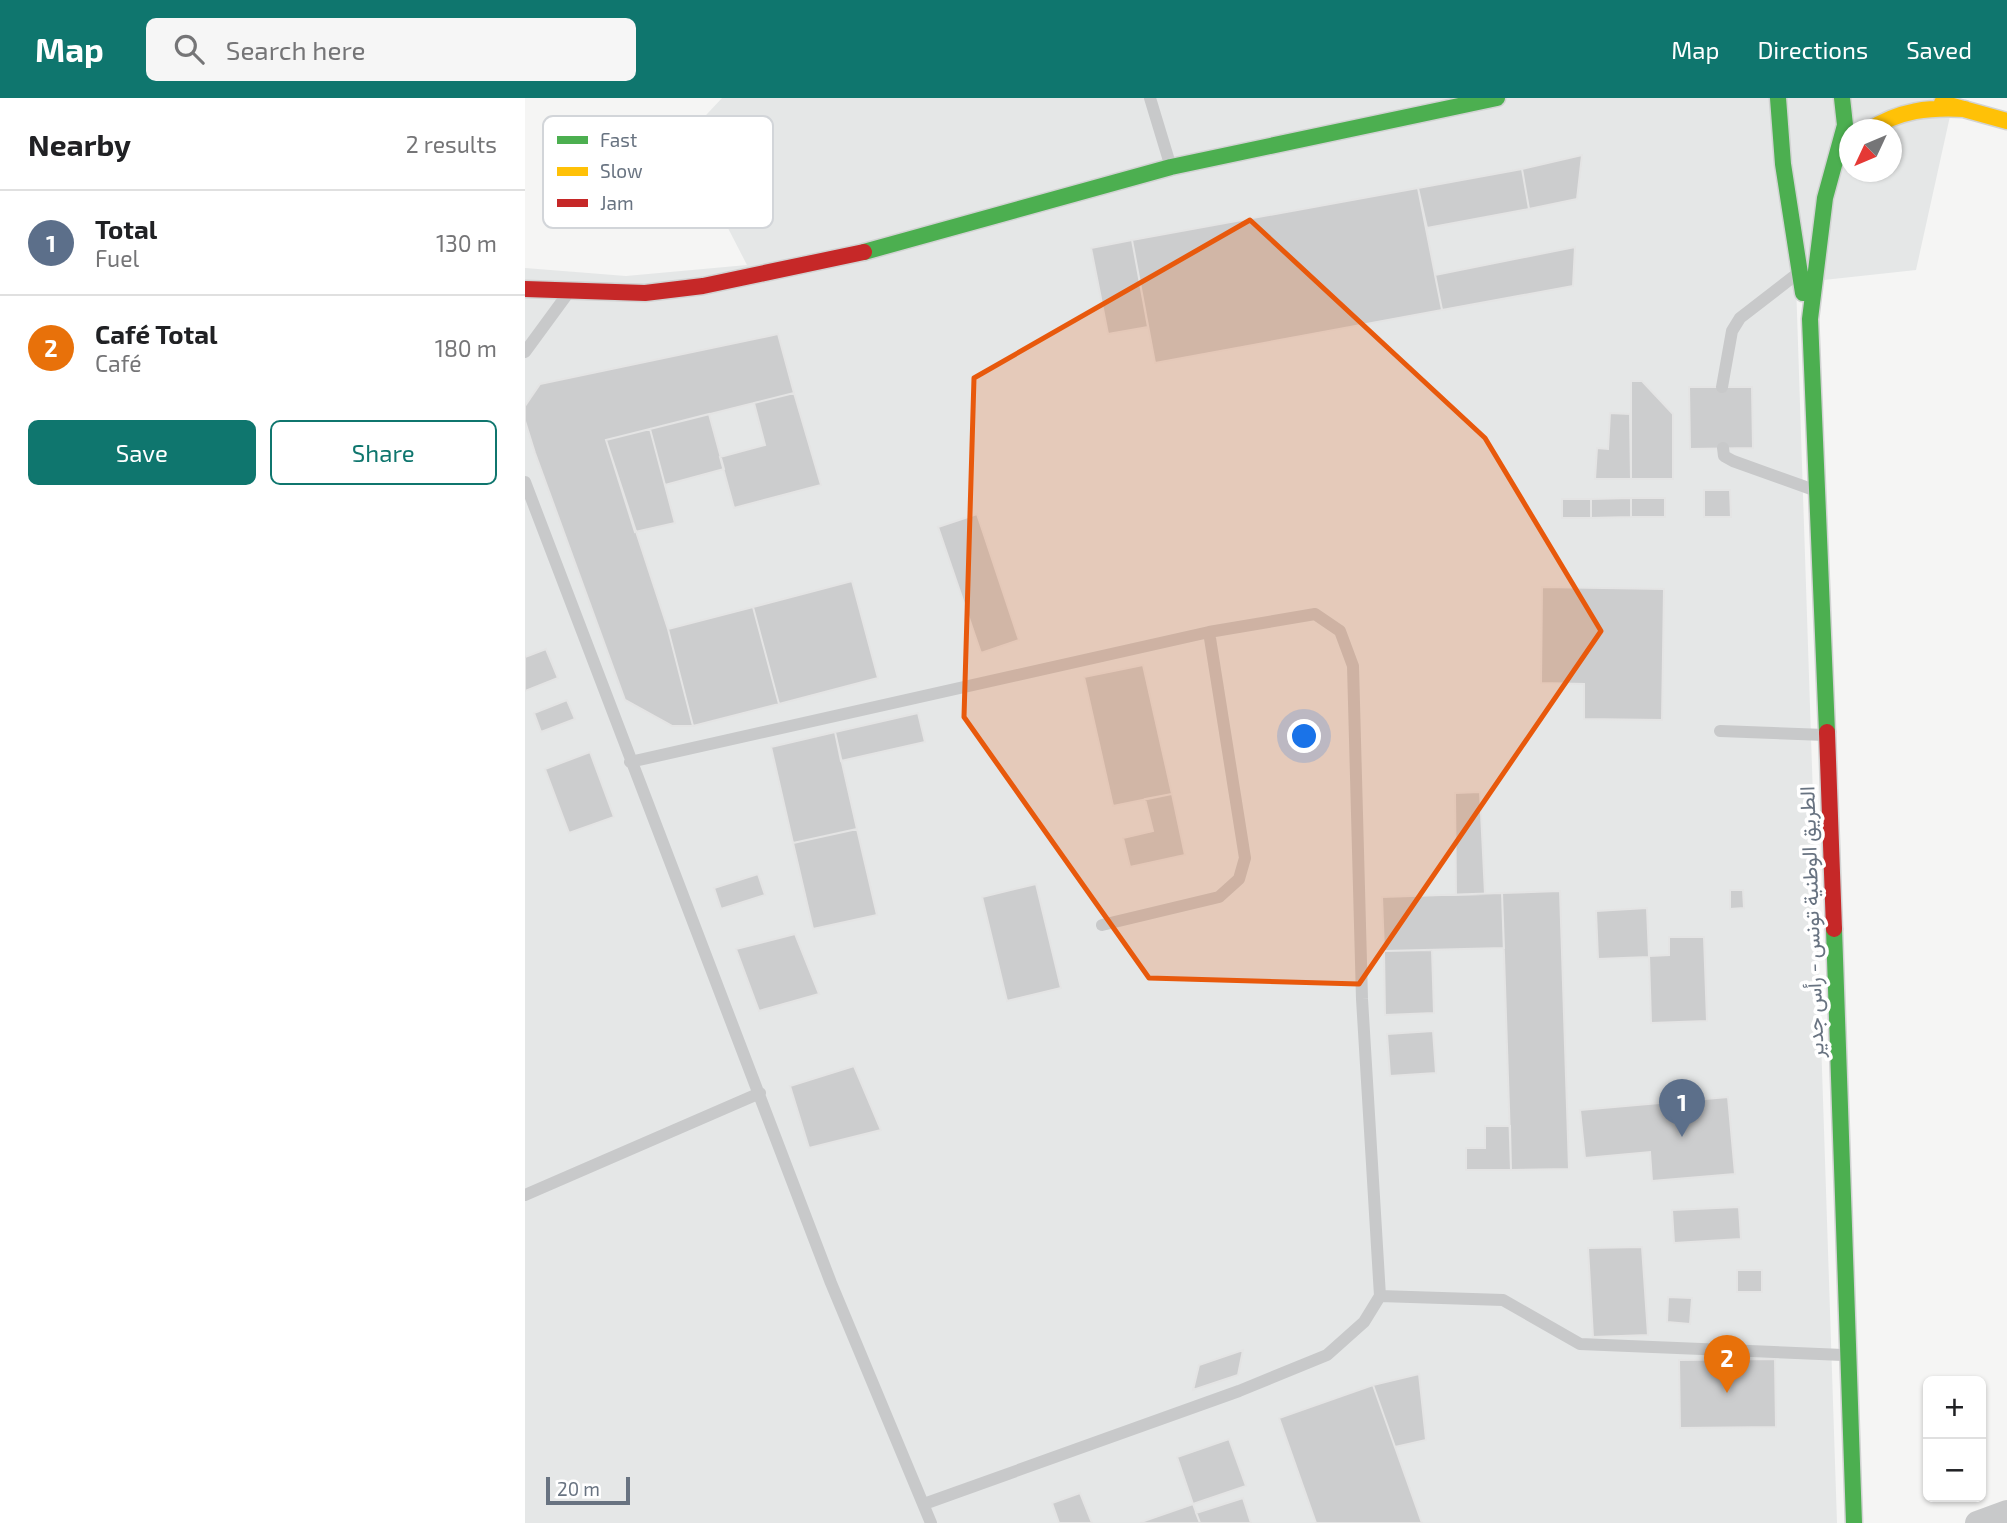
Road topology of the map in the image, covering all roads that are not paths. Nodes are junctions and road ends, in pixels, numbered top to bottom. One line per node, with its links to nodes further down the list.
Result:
1 (1150, 98): 10 (lane)
2 (1497, 98): 10 (main road)
3 (1778, 98): 12 (main road, الطريق الوطنية تونس - رأس جدير)
4 (1842, 98): 11 (main road, الطريق الوطنية تونس - رأس جدير)
5 (1923, 98): 6 (main road)
6 (1965, 109): 7 (main road); 8 (main road)
7 (1885, 119)
8 (2007, 121)
9 (1839, 162): 11 (main road)
10 (1171, 167): 14 (main road)
11 (1834, 169): 15 (main road, الطريق الوطنية تونس - رأس جدير)
12 (1798, 274): 15 (main road, الطريق الوطنية تونس - رأس جدير); 17 (lane)
13 (525, 289): 14 (main road)
14 (570, 290): 16 (lane)
15 (1809, 319): 20 (main road, الطريق الوطنية تونس - رأس جدير)
16 (525, 352)
17 (1722, 387)
18 (1724, 448): 20 (lane)
19 (525, 482): 24 (lane)
20 (1817, 492): 23 (main road, الطريق الوطنية تونس - رأس جدير)
21 (1209, 632): 24 (lane); 25 (lane); 28 (lane)
22 (1720, 731): 23 (lane)
23 (1828, 735): 29 (main road, الطريق الوطنية تونس - رأس جدير)
24 (630, 762): 26 (lane)
25 (1102, 925)
26 (760, 1093): 27 (lane); 30 (lane)
27 (525, 1195)
28 (1380, 1296): 29 (lane); 30 (lane)
29 (1847, 1355): 33 (main road, الطريق الوطنية تونس - رأس جدير)
30 (924, 1504): 32 (lane)
31 (2007, 1512): 34 (street)
32 (931, 1523)
33 (1854, 1523)
34 (1977, 1523)

